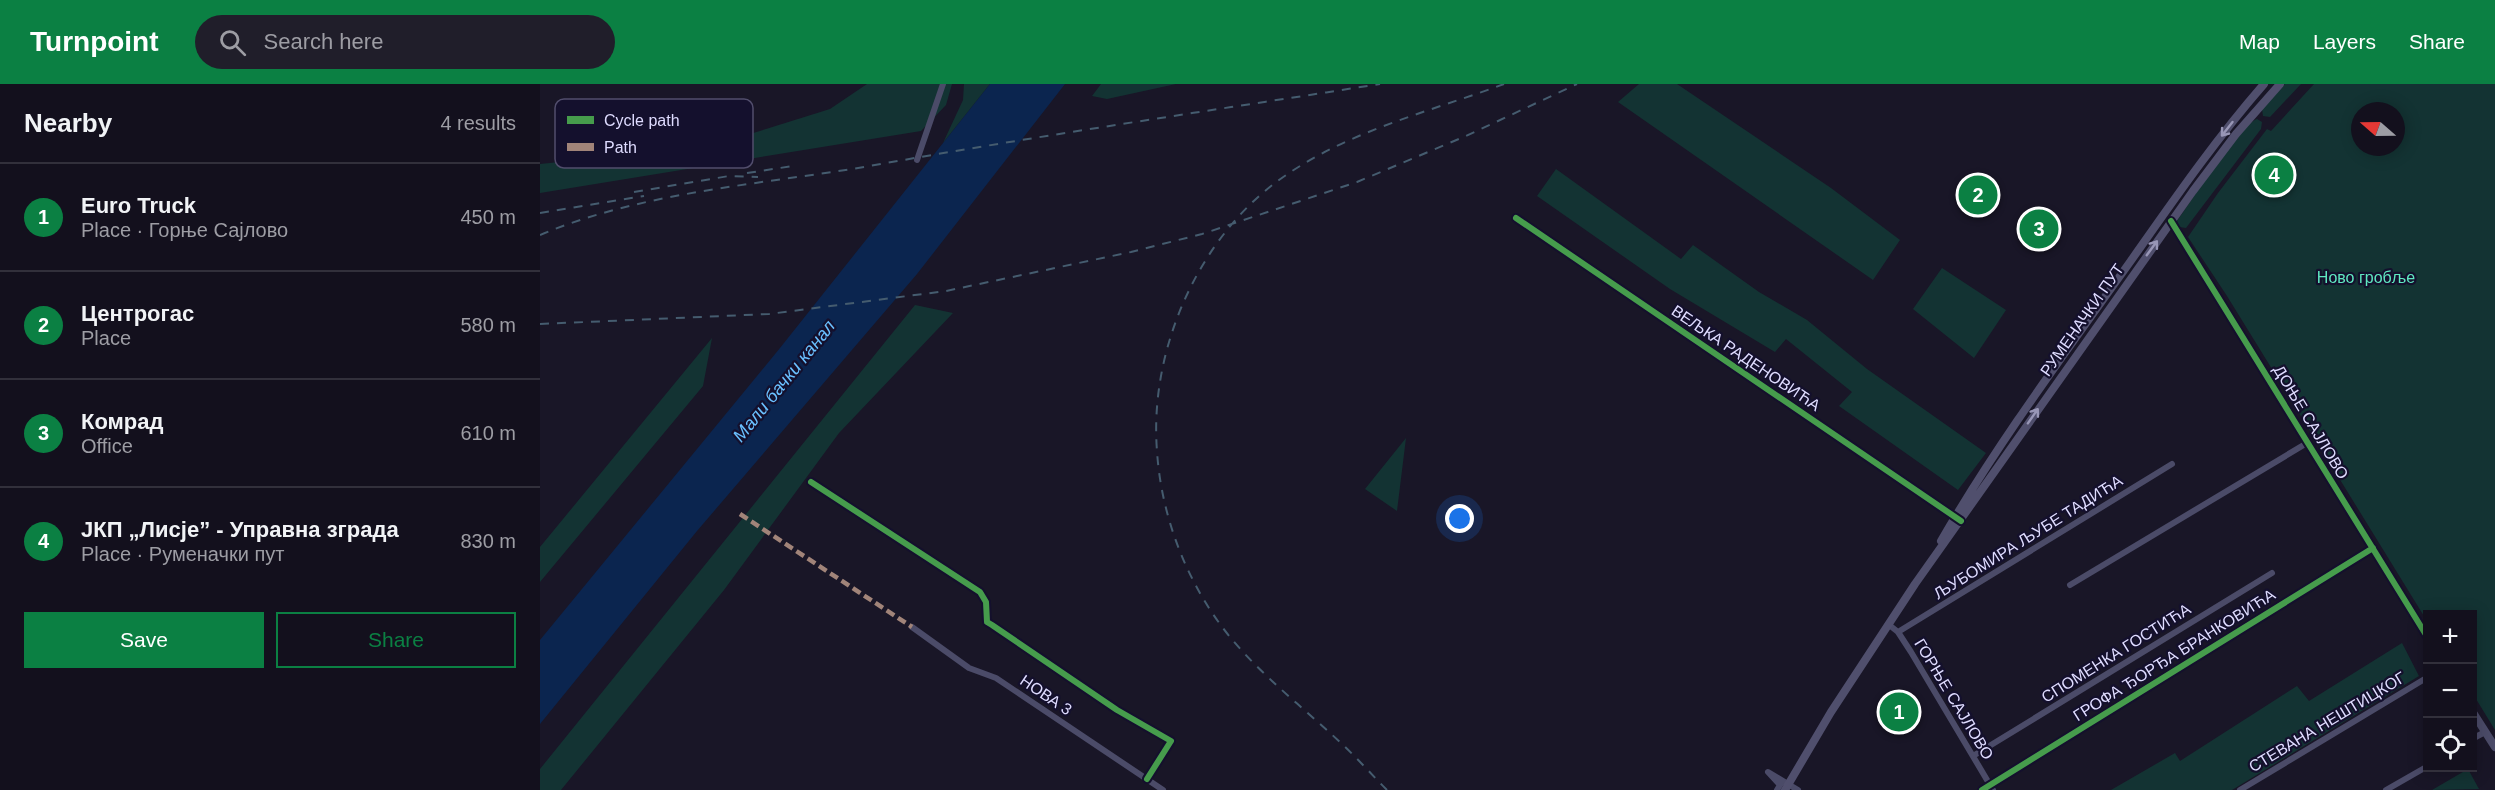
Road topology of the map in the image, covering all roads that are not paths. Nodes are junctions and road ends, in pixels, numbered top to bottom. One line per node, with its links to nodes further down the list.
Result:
1 (943, 84): 4 (street)
2 (2265, 84): 10 (main road, РУМЕНАЧКИ ПУТ, one-way to 10)
3 (2280, 84): 6 (main road, РУМЕНАЧКИ ПУТ)
4 (917, 160)
5 (1515, 218): 11 (street, ВЕЉКА РАДЕНОВИЋА)
6 (2171, 221): 7 (street, ДОЊЕ САЈЛОВО); 10 (main road, РУМЕНАЧКИ ПУТ, one-way to 6)
7 (2307, 443): 12 (street, ДОЊЕ САЈЛОВО); 14 (street, ДОЊЕ САЈЛОВО)
8 (2172, 464): 18 (street, ЉУБОМИРА ЉУБЕ ТАДИЋА)
9 (812, 482): 26 (street)
10 (1978, 489): 11 (main road, РУМЕНАЧКИ ПУТ)
11 (1958, 519): 15 (main road, РУМЕНАЧКИ ПУТ)
12 (2373, 548): 17 (street, ДОЊЕ САЈЛОВО); 28 (street, ГРОФА ЂОРЂА БРАНКОВИЋА)
13 (2272, 573): 24 (street, СПОМЕНКА ГОСТИЋА)
14 (2070, 585)
15 (1888, 624): 18 (street, ГОРЊЕ САЈЛОВО); 27 (main road, РУМЕНАЧКИ ПУТ)
16 (912, 627): 26 (street, НОВА 3)
17 (2423, 631)
18 (1898, 632): 24 (street, ГОРЊЕ САЈЛОВО)
19 (2423, 679): 33 (street, СТЕВАНА НЕШТИЦКОГ)
20 (2476, 718): 21 (street)
21 (2485, 732): 22 (street); 23 (street)
22 (2477, 736)
23 (2495, 747)
24 (1973, 756): 28 (street, ГОРЊЕ САЈЛОВО)
25 (2423, 768): 34 (street)
26 (1147, 779): 29 (street, НОВА 3)
27 (1787, 787): 30 (street); 31 (street)
28 (1992, 788): 32 (street, ГРОФА ЂОРЂА БРАНКОВИЋА)
29 (1163, 790)
30 (1777, 790)
31 (1798, 790)
32 (1982, 790)
33 (2240, 790)
34 (2386, 790)

